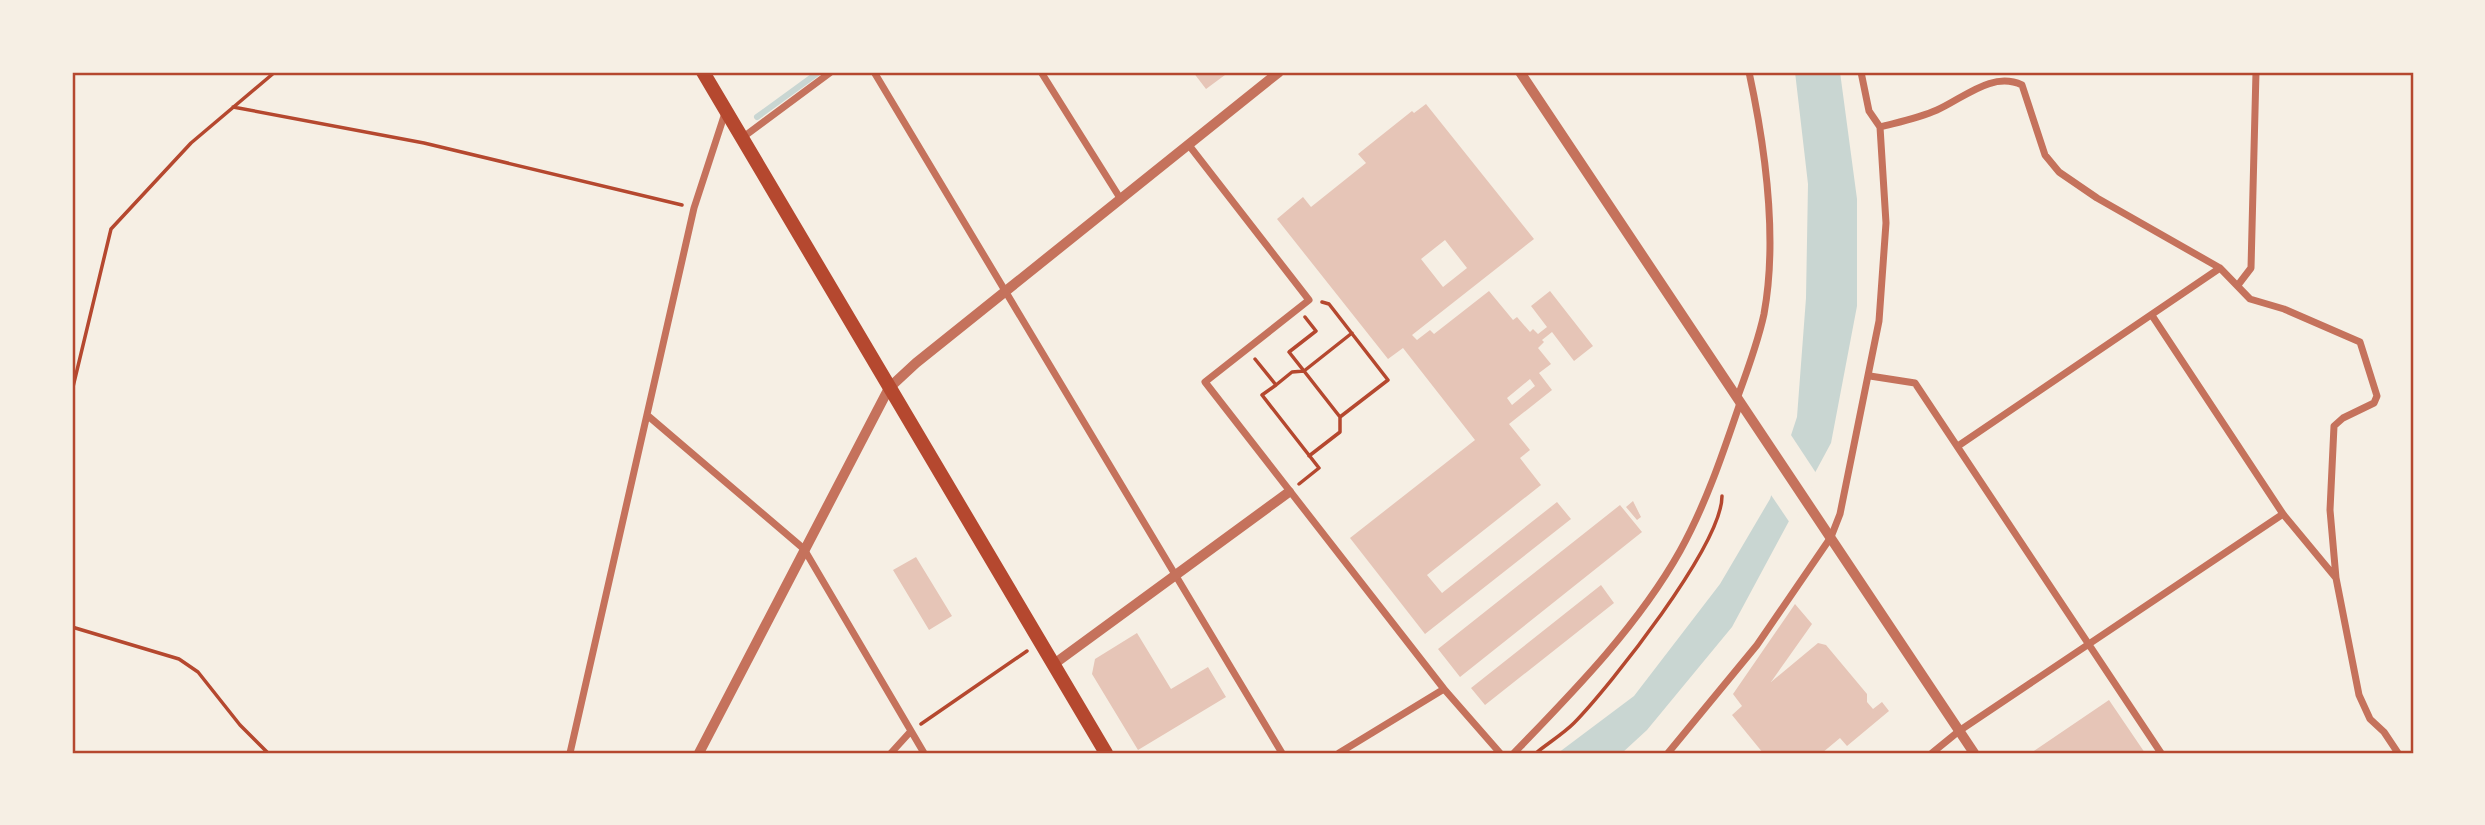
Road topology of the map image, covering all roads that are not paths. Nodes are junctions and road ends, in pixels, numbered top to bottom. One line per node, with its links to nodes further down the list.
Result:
1 (703, 72): 10 (main road)
2 (831, 72): 12 (street)
3 (874, 72): 17 (street)
4 (1041, 72): 14 (street)
5 (1279, 72): 13 (street)
6 (1520, 72): 21 (street)
7 (1749, 72): 21 (street)
8 (1861, 72): 11 (street)
9 (2256, 72): 16 (street)
10 (725, 113): 12 (main road); 22 (street)
11 (1880, 127): 15 (street); 19 (street)
12 (741, 138): 20 (main road)
13 (1188, 144): 14 (street); 24 (street)
14 (1120, 198): 17 (street)
15 (2220, 268): 16 (street); 18 (street)
16 (2238, 285): 29 (street)
17 (1005, 290): 20 (street); 28 (street)
18 (2153, 317): 23 (street); 25 (street)
19 (1870, 376): 23 (street); 26 (street)
20 (890, 387): 27 (street); 31 (main road)
21 (1739, 398): 26 (street); 43 (street)
22 (647, 415): 27 (street); 35 (street)
23 (1958, 446): 30 (street)
24 (1289, 492): 28 (street); 32 (street)
25 (2283, 514): 29 (street); 30 (street)
26 (1831, 537): 34 (street); 44 (street)
27 (804, 549): 33 (street); 36 (street)
28 (1175, 578): 31 (street); 40 (street)
29 (2336, 578): 48 (street)
30 (2088, 643): 34 (street); 47 (street)
31 (1054, 664): 39 (main road)
32 (1444, 689): 41 (street); 42 (street)
33 (911, 731): 37 (street); 38 (street)
34 (1959, 731): 45 (street); 46 (street)
35 (570, 753)
36 (699, 753)
37 (891, 753)
38 (924, 753)
39 (1106, 753)
40 (1282, 753)
41 (1339, 753)
42 (1500, 753)
43 (1514, 753)
44 (1668, 753)
45 (1932, 753)
46 (1974, 753)
47 (2161, 753)
48 (2398, 753)

